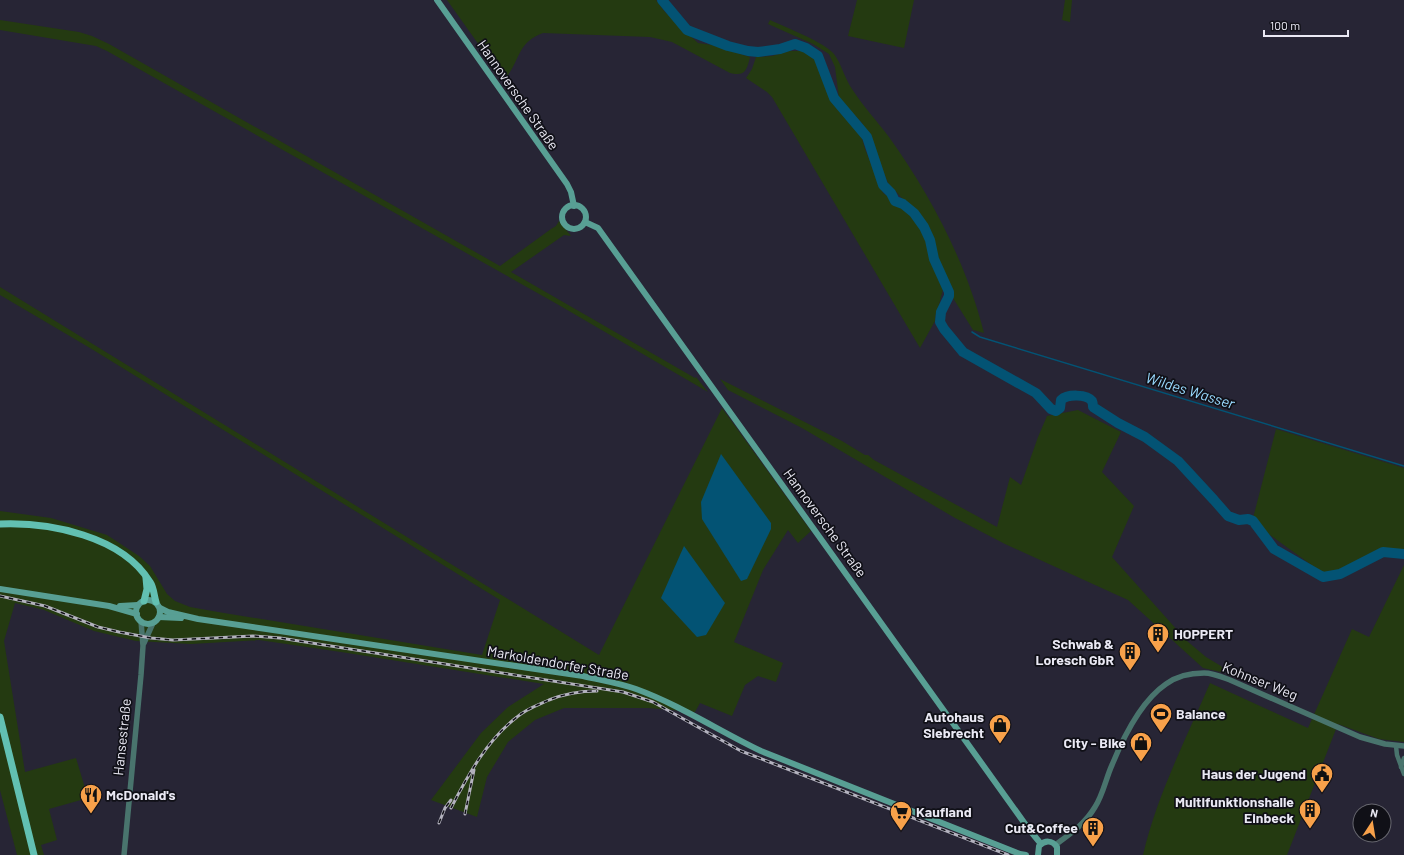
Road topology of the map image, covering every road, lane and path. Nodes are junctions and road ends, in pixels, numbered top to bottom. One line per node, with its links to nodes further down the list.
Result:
1 (437, 0): 2 (main road, Hannoversche Straße)
2 (574, 206): 3 (main road, Hannoversche Straße); 3 (main road)
3 (585, 222): 22 (main road, Hannoversche Straße)
4 (0, 524): 5 (main road)
5 (146, 576): 7 (main road); 8 (main road)
6 (0, 589): 9 (main road)
7 (141, 603): 8 (main road); 9 (main road); 10 (main road)
8 (158, 605): 11 (main road); 12 (main road, Markoldendorfer Straße)
9 (109, 606): 10 (main road)
10 (137, 614): 13 (main road)
11 (159, 617): 12 (main road, Markoldendorfer Straße); 14 (main road)
12 (198, 618): 26 (main road, Markoldendorfer Straße)
13 (141, 621): 14 (main road); 15 (street, Hansestraße)
14 (153, 623): 15 (street, Hansestraße)
15 (143, 646): 25 (street, Hansestraße)
16 (0, 716): 24 (main road)
17 (1396, 746): 18 (street, Kohnser Weg); 20 (street); 23 (street, Kohnser Weg)
18 (1404, 746)
19 (1404, 758): 20 (street)
20 (1401, 768): 21 (street)
21 (1404, 774)
22 (1041, 844): 23 (main road); 27 (main road)
23 (1055, 845): 28 (main road)
24 (34, 855)
25 (124, 855)
26 (1026, 855)
27 (1038, 855)
28 (1057, 855)

